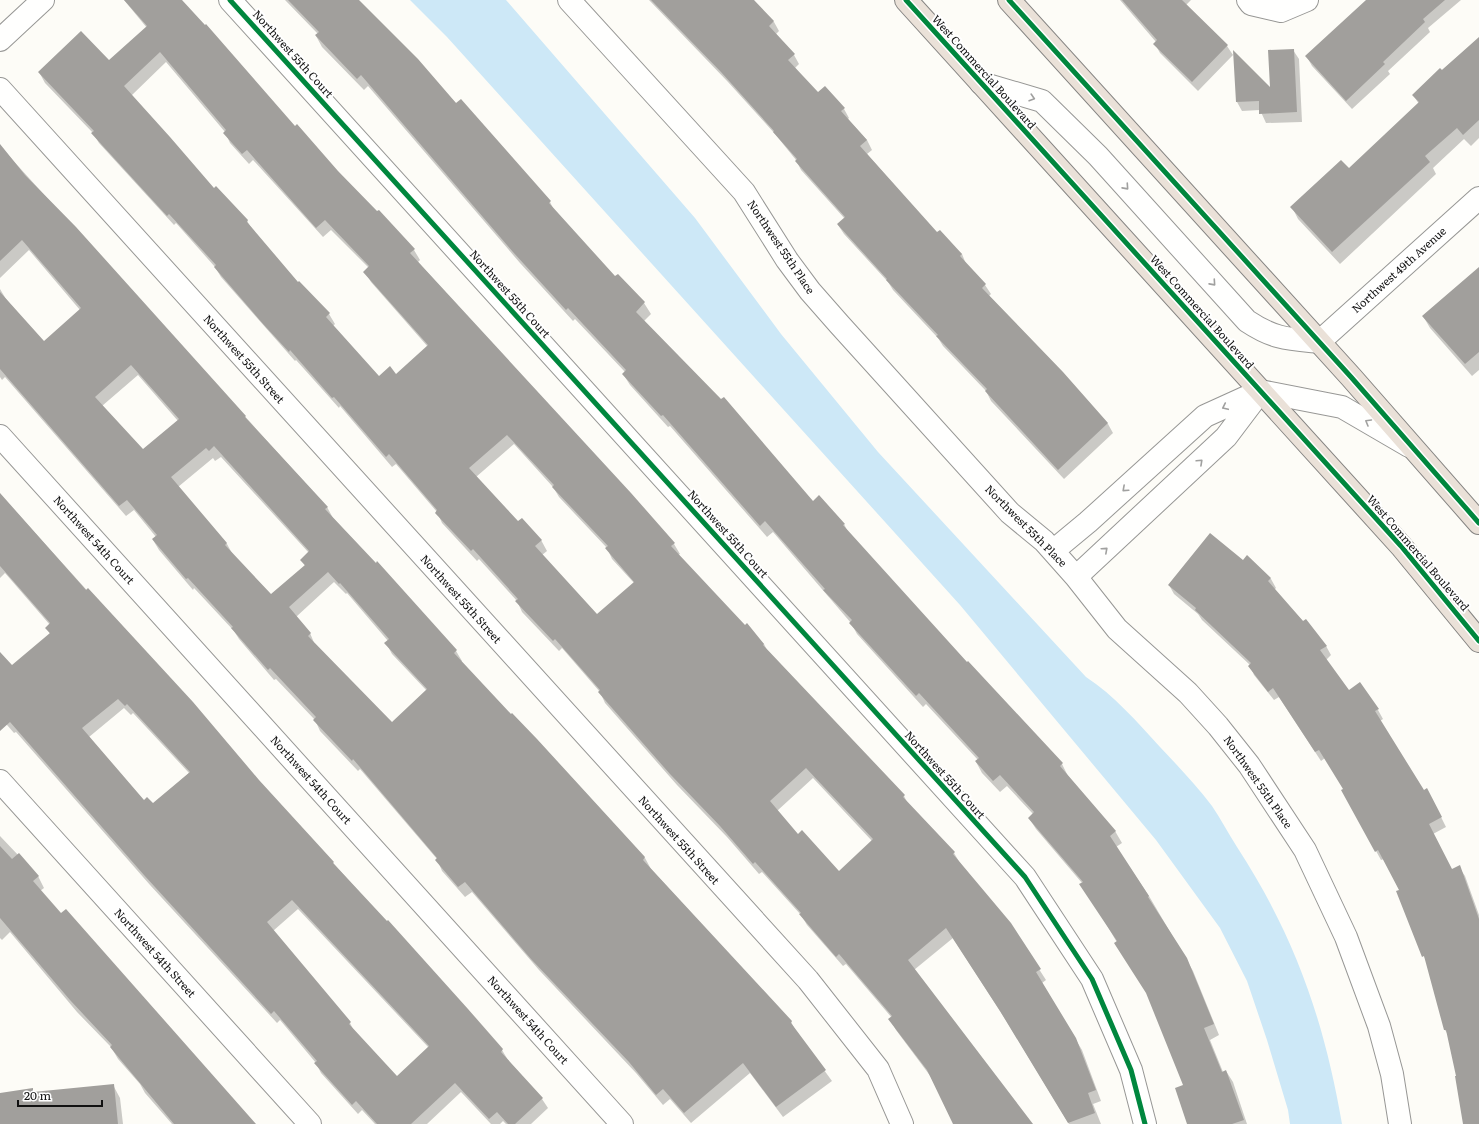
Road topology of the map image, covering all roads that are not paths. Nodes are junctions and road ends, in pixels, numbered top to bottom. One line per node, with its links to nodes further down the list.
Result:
1 (43, 0): 8 (street)
2 (230, 0): 24 (street, Northwest 55th Court)
3 (569, 0): 17 (street, Northwest 55th Place)
4 (906, 0): 9 (highway, West Commercial Boulevard)
5 (1009, 0): 12 (highway)
6 (1248, 0): 7 (street)
7 (1307, 0)
8 (0, 40)
9 (981, 83): 12 (street, West Commercial Boulevard, one-way to 12); 13 (highway, West Commercial Boulevard)
10 (0, 89): 23 (street, Northwest 55th Street)
11 (1479, 198): 12 (street, Northwest 49th Avenue)
12 (1319, 342): 15 (highway)
13 (1260, 391): 15 (street, one-way to 13); 17 (street, one-way to 17); 18 (street, one-way to 13); 19 (highway, West Commercial Boulevard)
14 (0, 436): 22 (street, Northwest 54th Court)
15 (1413, 448): 16 (highway)
16 (1479, 523)
17 (1053, 551): 18 (street, Northwest 55th Place)
18 (1076, 576): 25 (street, Northwest 55th Place)
19 (1479, 640)
20 (0, 781): 21 (street, Northwest 54th Street)
21 (310, 1124)
22 (622, 1124)
23 (899, 1124)
24 (1145, 1124)
25 (1400, 1124)

